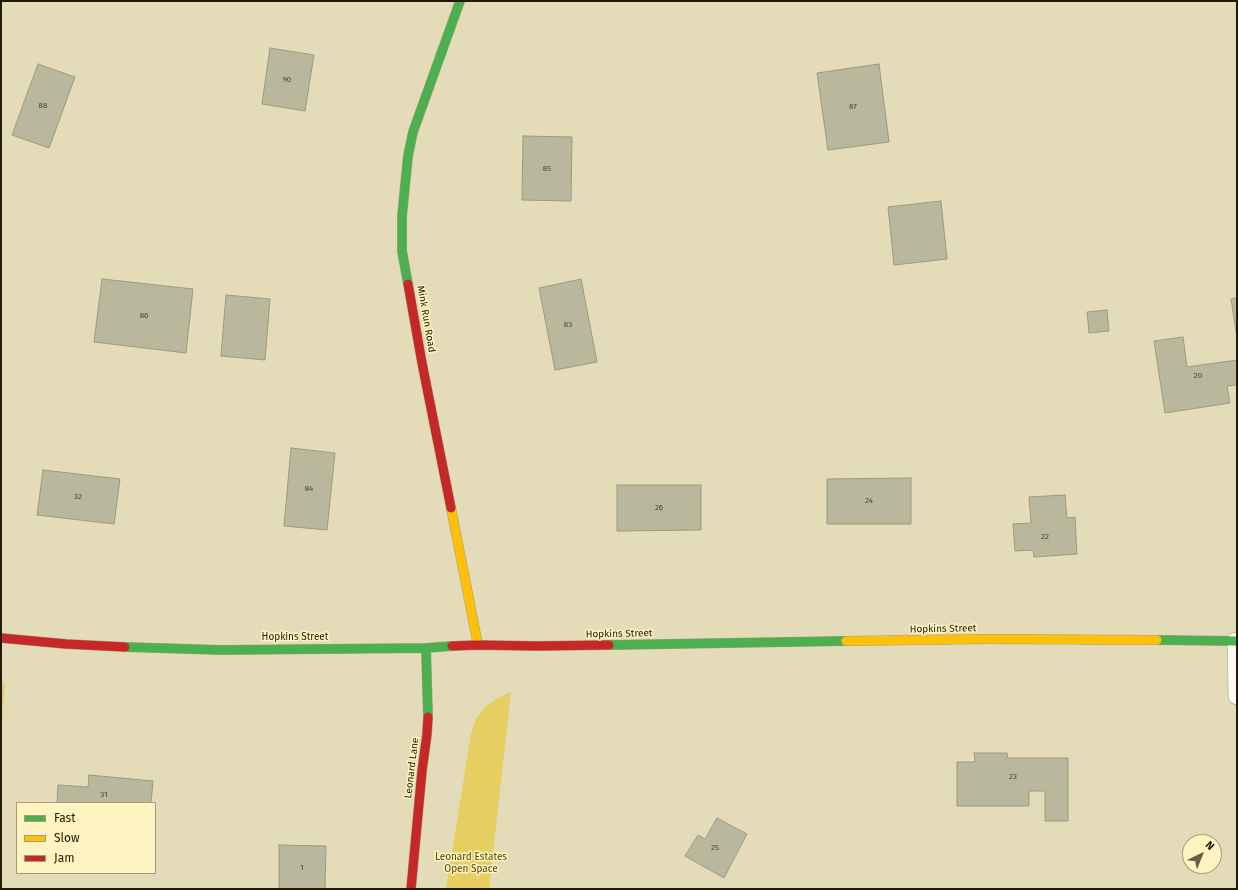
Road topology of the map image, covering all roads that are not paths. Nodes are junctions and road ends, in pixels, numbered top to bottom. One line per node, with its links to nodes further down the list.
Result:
1 (460, 1): 4 (street, Mink Run Road)
2 (1, 638): 5 (street, Hopkins Street)
3 (1236, 641): 4 (street, Hopkins Street); 6 (lane)
4 (478, 645): 5 (street, Hopkins Street)
5 (426, 648): 7 (street, Leonard Lane)
6 (1237, 696)
7 (411, 889)

